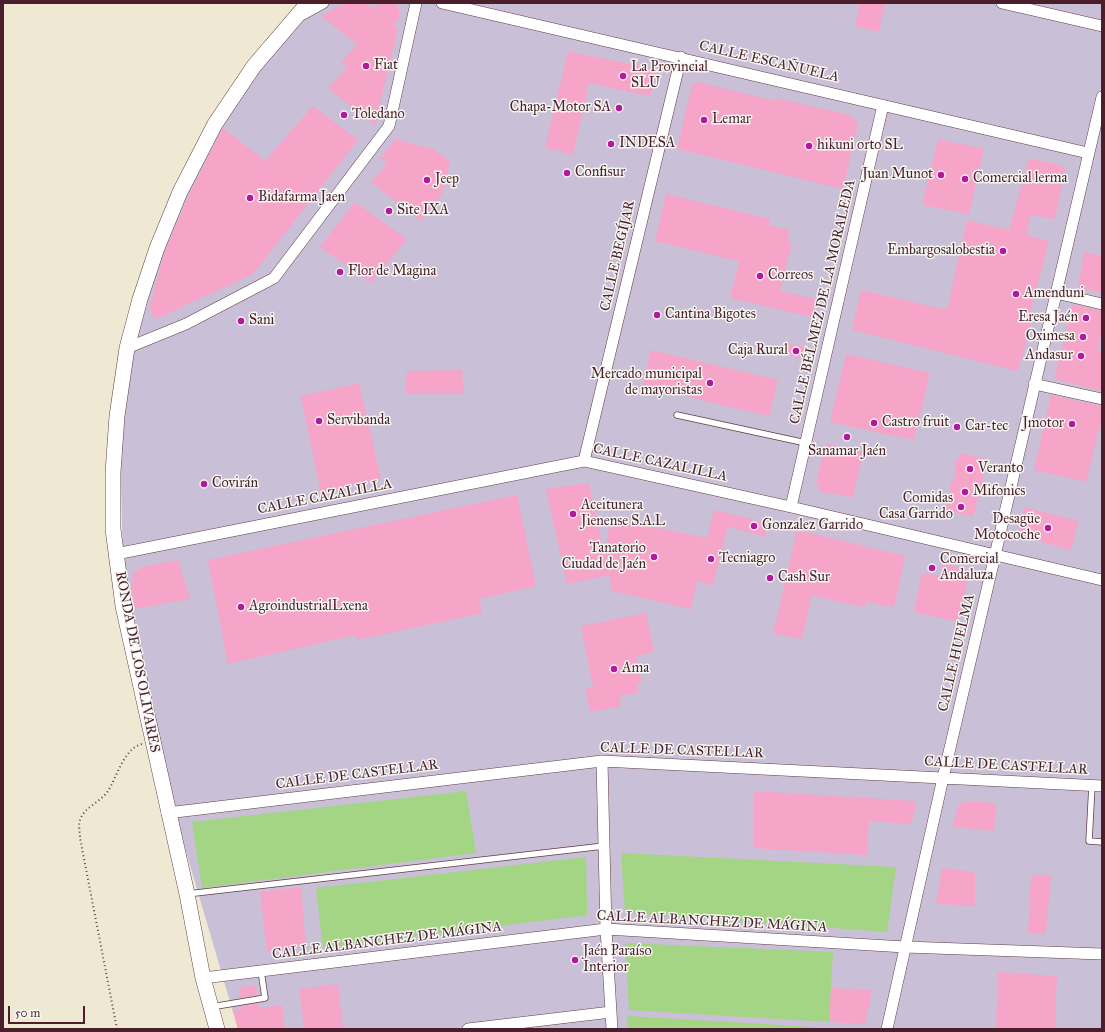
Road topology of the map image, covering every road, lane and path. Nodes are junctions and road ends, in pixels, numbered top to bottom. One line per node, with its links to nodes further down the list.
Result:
1 (308, 3): 6 (main road, RONDA DE LOS OLIVARES)
2 (323, 3): 6 (street)
3 (416, 3): 14 (street)
4 (442, 3): 8 (street, CALLE ESCAÑUELA)
5 (1002, 3): 7 (street)
6 (294, 19): 14 (main road, RONDA DE LOS OLIVARES)
7 (1102, 26)
8 (681, 57): 10 (street, CALLE ESCAÑUELA); 19 (street, CALLE BEGÍJAR)
9 (1102, 97): 11 (street, CALLE HUELMA)
10 (883, 105): 11 (street, CALLE ESCAÑUELA); 18 (street, CALLE BÉLMEZ DE LA MORALEDA)
11 (1088, 153): 12 (street, CALLE HUELMA)
12 (1056, 293): 13 (street); 15 (street, CALLE HUELMA)
13 (1102, 304)
14 (127, 348): 23 (main road, RONDA DE LOS OLIVARES)
15 (1034, 384): 16 (street); 24 (street, CALLE HUELMA)
16 (1102, 399)
17 (678, 415): 18 (lane)
18 (806, 443): 20 (street, CALLE BÉLMEZ DE LA MORALEDA)
19 (584, 461): 20 (street, CALLE CAZALILLA); 23 (street, CALLE CAZALILLA)
20 (791, 507): 24 (street, CALLE CAZALILLA)
21 (666, 518): 22 (path)
22 (665, 522)
23 (116, 554): 26 (main road, RONDA DE LOS OLIVARES)
24 (996, 554): 25 (street, CALLE CAZALILLA); 28 (street, CALLE HUELMA)
25 (1102, 580)
26 (153, 742): 30 (main road, RONDA DE LOS OLIVARES); 41 (path)
27 (602, 761): 28 (street, CALLE DE CASTELLAR); 30 (street, CALLE DE CASTELLAR); 32 (street)
28 (943, 778): 29 (street, CALLE DE CASTELLAR); 35 (street, CALLE HUELMA)
29 (1097, 785): 31 (lane)
30 (167, 813): 33 (main road, RONDA DE LOS OLIVARES)
31 (1102, 842)
32 (604, 846): 33 (lane); 34 (street)
33 (187, 894): 38 (main road, RONDA DE LOS OLIVARES)
34 (606, 929): 35 (street, CALLE ALBANCHEZ DE MÁGINA); 37 (street, CALLE ALBANCHEZ DE MÁGINA); 40 (street)
35 (905, 947): 36 (street, CALLE ALBANCHEZ DE MÁGINA); 45 (street, CALLE HUELMA)
36 (1102, 954)
37 (261, 972): 38 (street, CALLE ALBANCHEZ DE MÁGINA); 39 (lane)
38 (203, 978): 39 (main road, RONDA DE LOS OLIVARES)
39 (211, 1007): 42 (main road, RONDA DE LOS OLIVARES)
40 (611, 1012): 43 (street); 44 (street)
41 (117, 1029)
42 (217, 1029)
43 (468, 1029)
44 (612, 1029)
45 (887, 1029)

